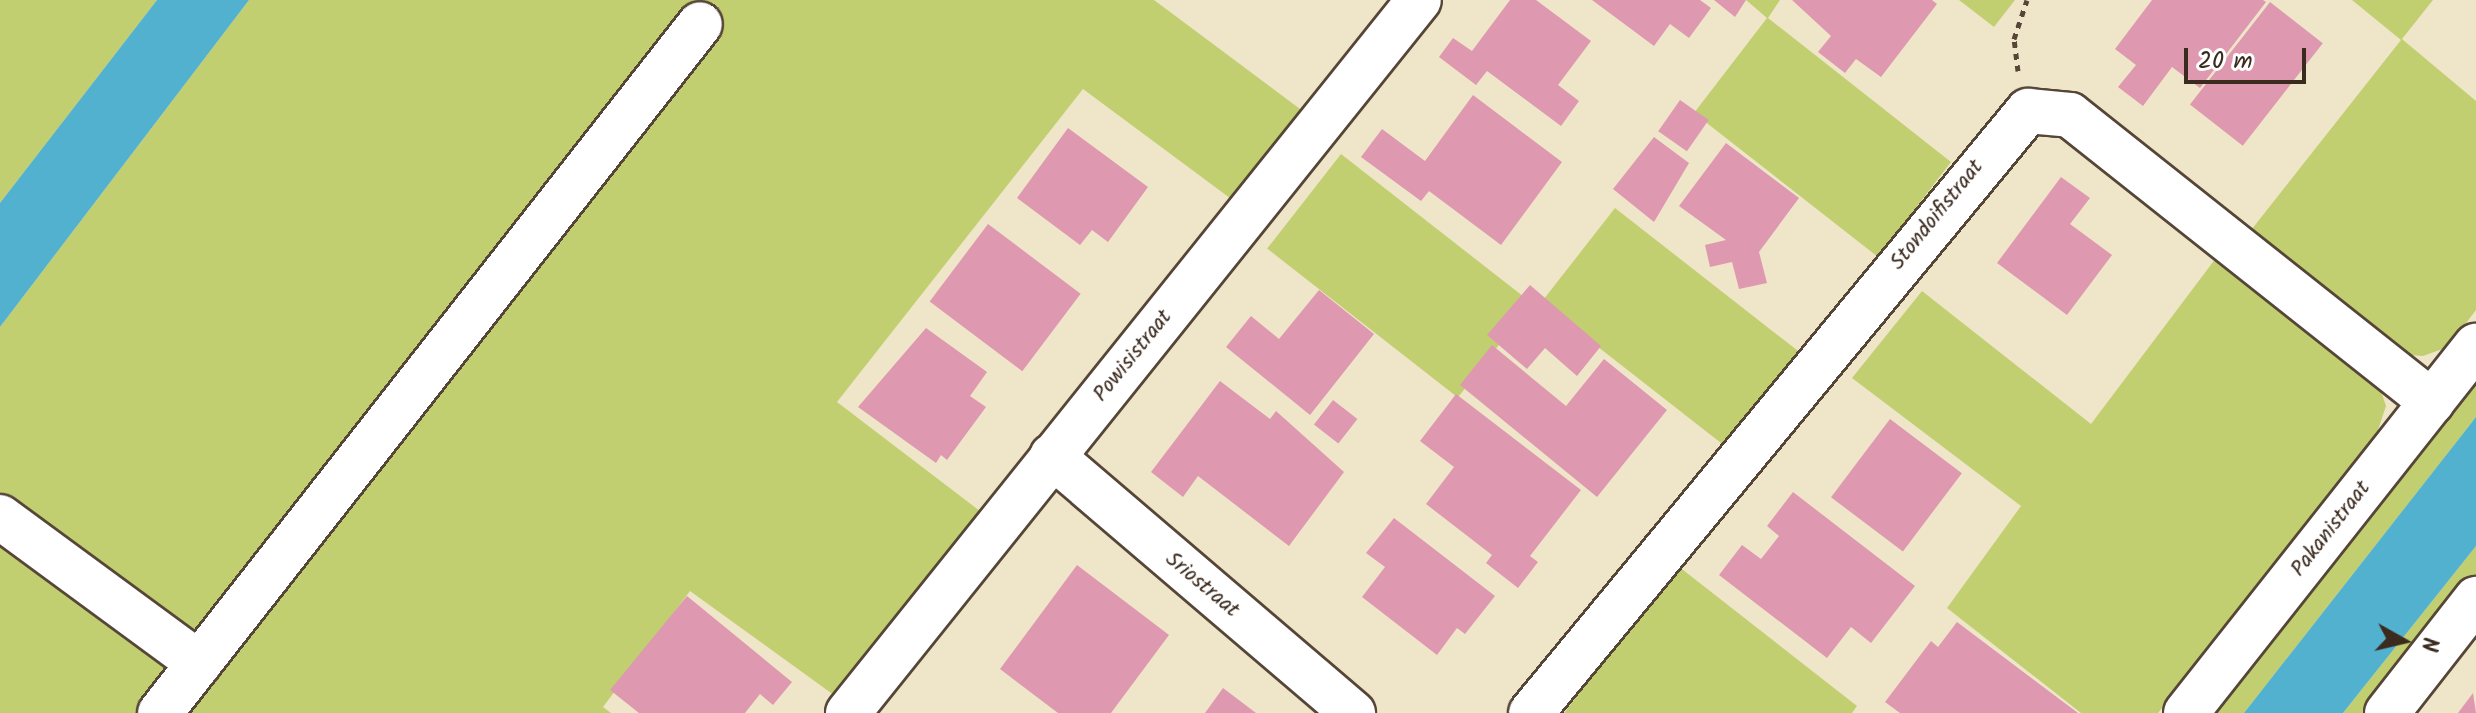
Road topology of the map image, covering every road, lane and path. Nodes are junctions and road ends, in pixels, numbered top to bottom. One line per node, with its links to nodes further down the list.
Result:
1 (1419, 0): 7 (street, Powisistraat)
2 (2027, 0): 4 (path)
3 (700, 24): 10 (street)
4 (2028, 111): 6 (street); 14 (street, Stondoifistraat)
5 (2476, 346): 6 (street, Pakanistraat)
6 (2432, 402): 15 (street, Pakanistraat)
7 (1052, 456): 12 (street, Powisistraat); 13 (street, Sriostraat)
8 (0, 517): 10 (street)
9 (2476, 599): 16 (street)
10 (199, 663): 11 (street)
11 (160, 713)
12 (848, 713)
13 (1353, 713)
14 (1531, 713)
15 (2186, 713)
16 (2387, 713)

